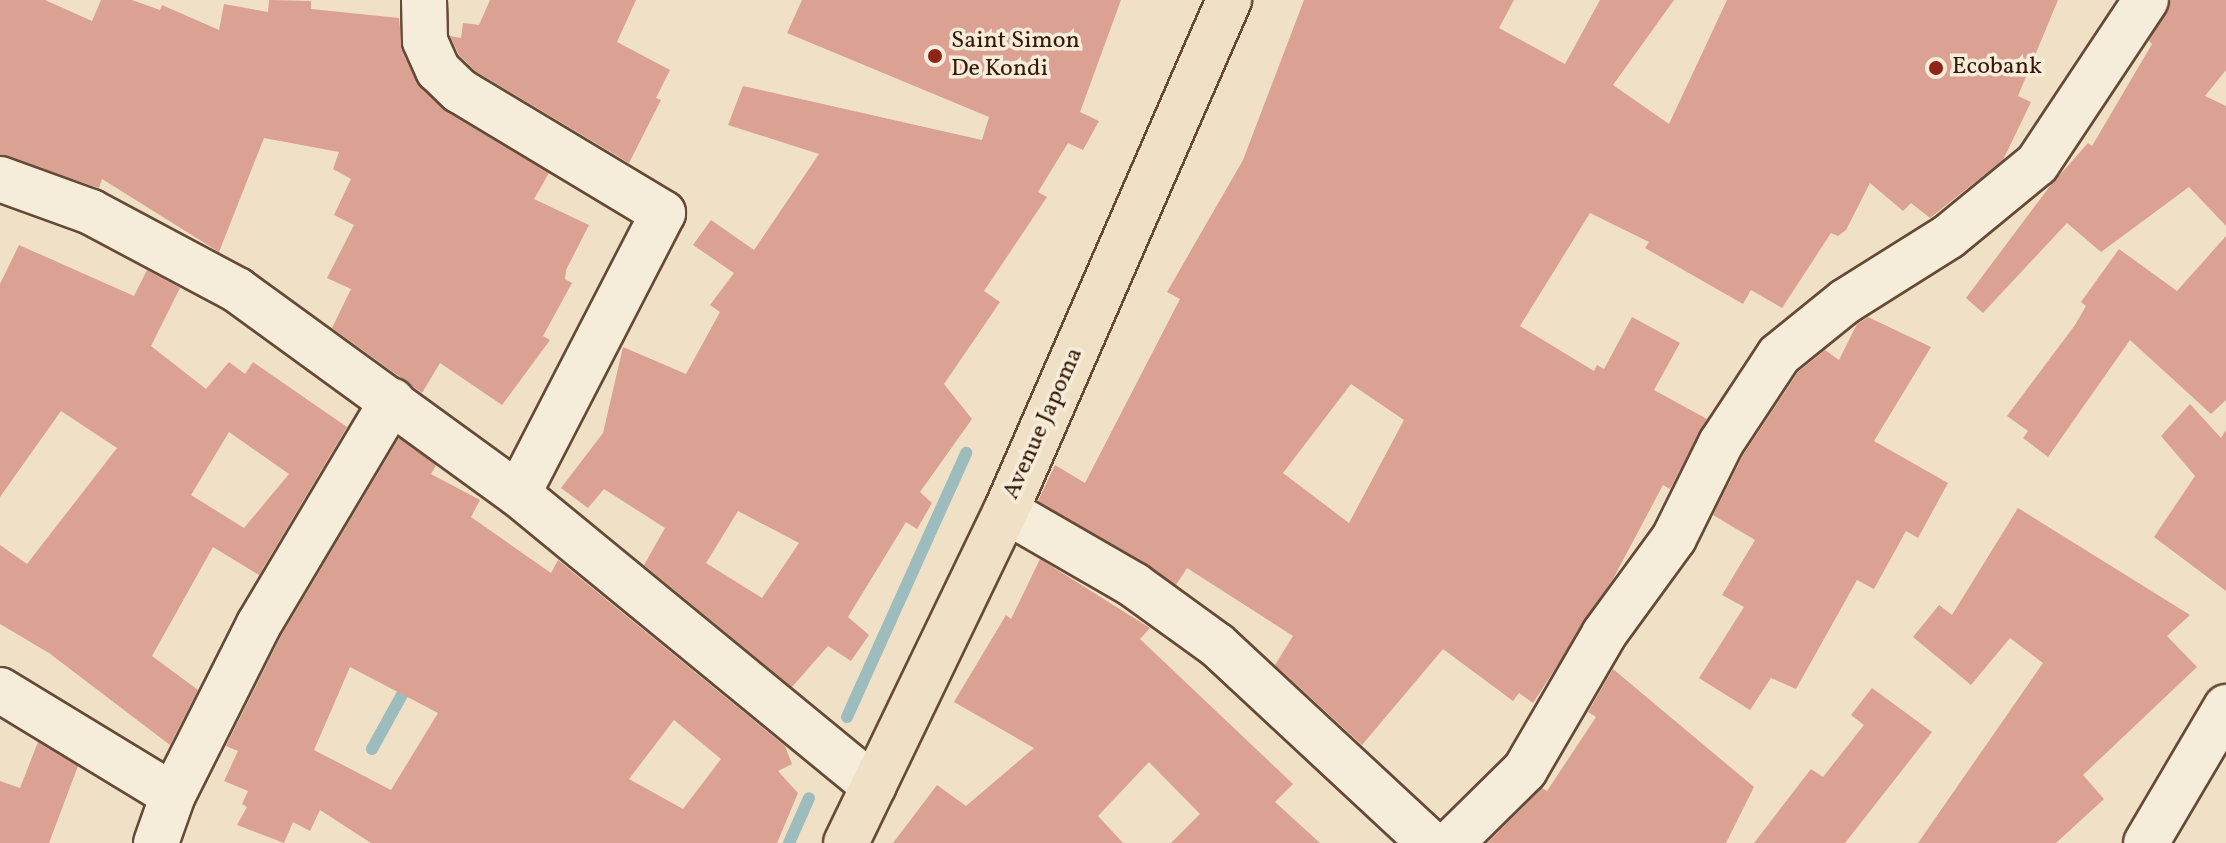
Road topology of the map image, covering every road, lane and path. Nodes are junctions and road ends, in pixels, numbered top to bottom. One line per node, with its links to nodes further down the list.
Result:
1 (424, 0): 6 (street)
2 (1229, 0): 7 (main road, Avenue Japoma)
3 (2146, 0): 15 (street)
4 (0, 179): 5 (street)
5 (392, 401): 6 (street); 11 (street)
6 (518, 494): 10 (street)
7 (1006, 511): 10 (main road, Avenue Japoma); 14 (street)
8 (0, 690): 11 (street)
9 (2226, 707): 16 (street)
10 (873, 786): 13 (main road, Avenue Japoma)
11 (173, 795): 12 (street)
12 (156, 843)
13 (846, 843)
14 (1430, 843)
15 (1451, 843)
16 (2146, 843)

